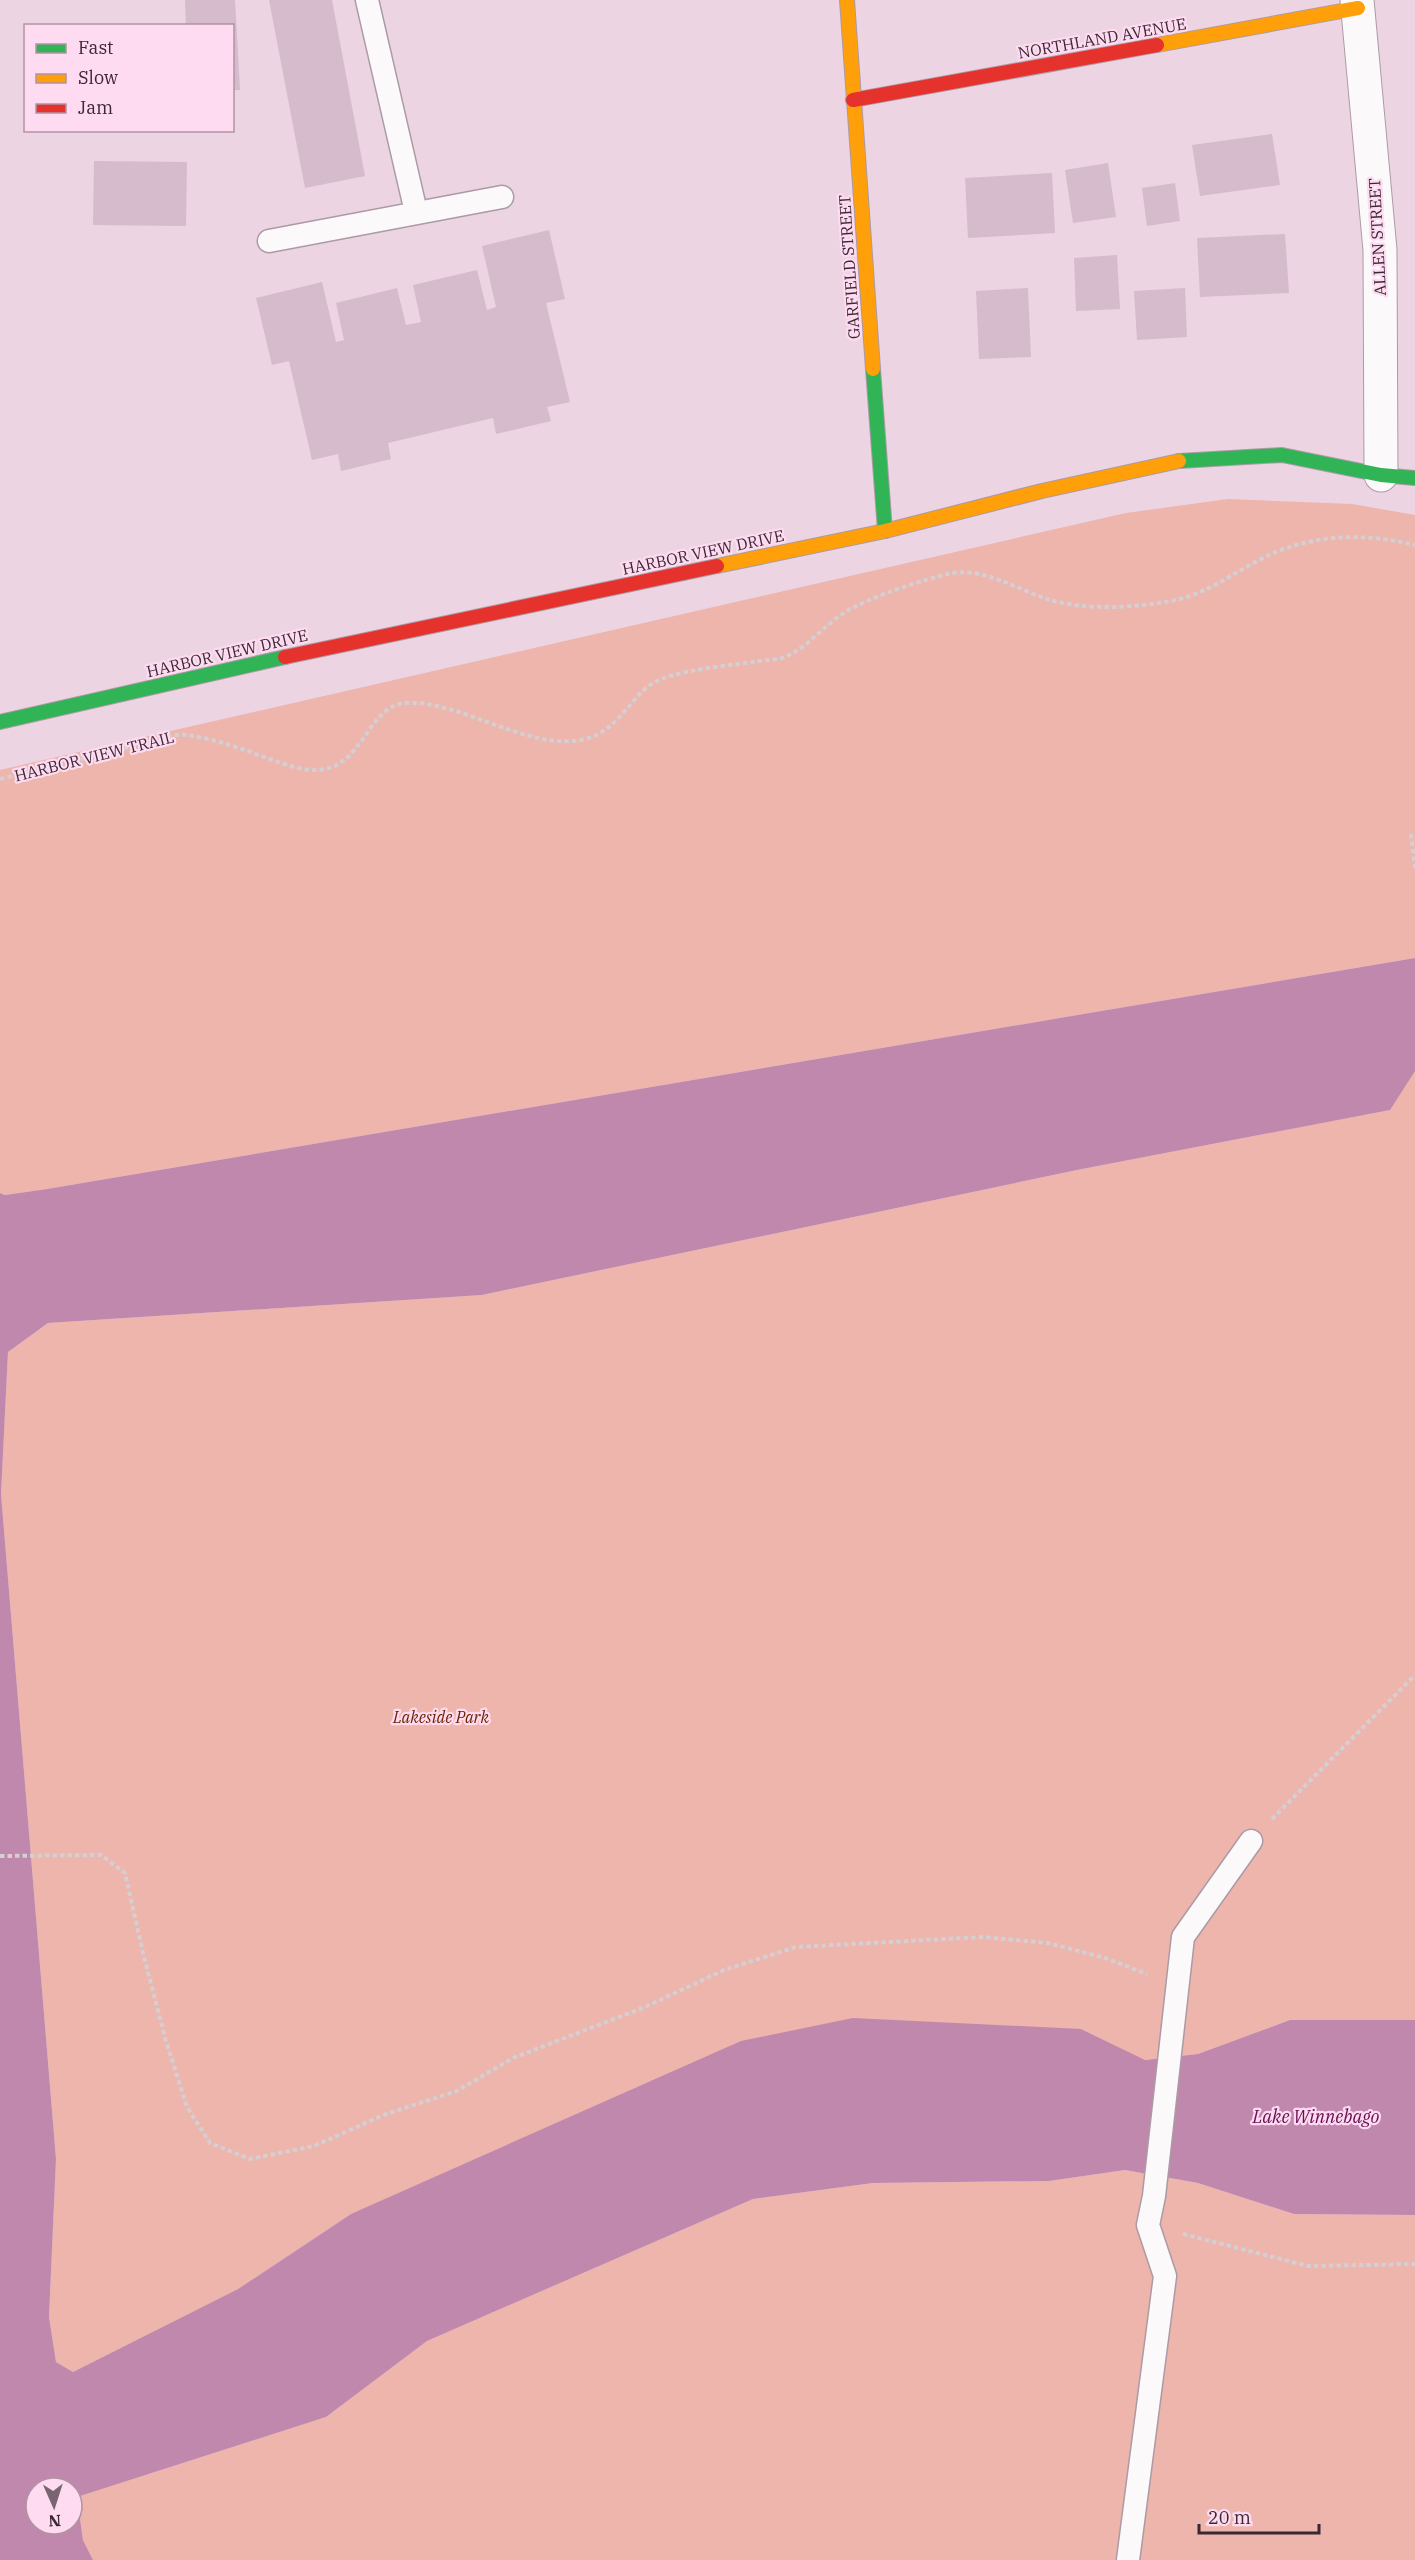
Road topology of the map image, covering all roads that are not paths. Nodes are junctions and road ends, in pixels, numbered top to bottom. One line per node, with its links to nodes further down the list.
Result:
1 (367, 0): 6 (lane)
2 (847, 0): 4 (street, GARFIELD STREET)
3 (1358, 4): 4 (street, NORTHLAND AVENUE); 8 (street, ALLEN STREET)
4 (853, 100): 10 (street, GARFIELD STREET)
5 (502, 197): 6 (lane)
6 (416, 212): 7 (lane)
7 (269, 241)
8 (1381, 475): 9 (street, HARBOR VIEW DRIVE); 10 (street, HARBOR VIEW DRIVE)
9 (1415, 478)
10 (885, 531): 11 (street, HARBOR VIEW DRIVE)
11 (0, 722)
12 (1251, 1841): 13 (lane)
13 (1128, 2560)

